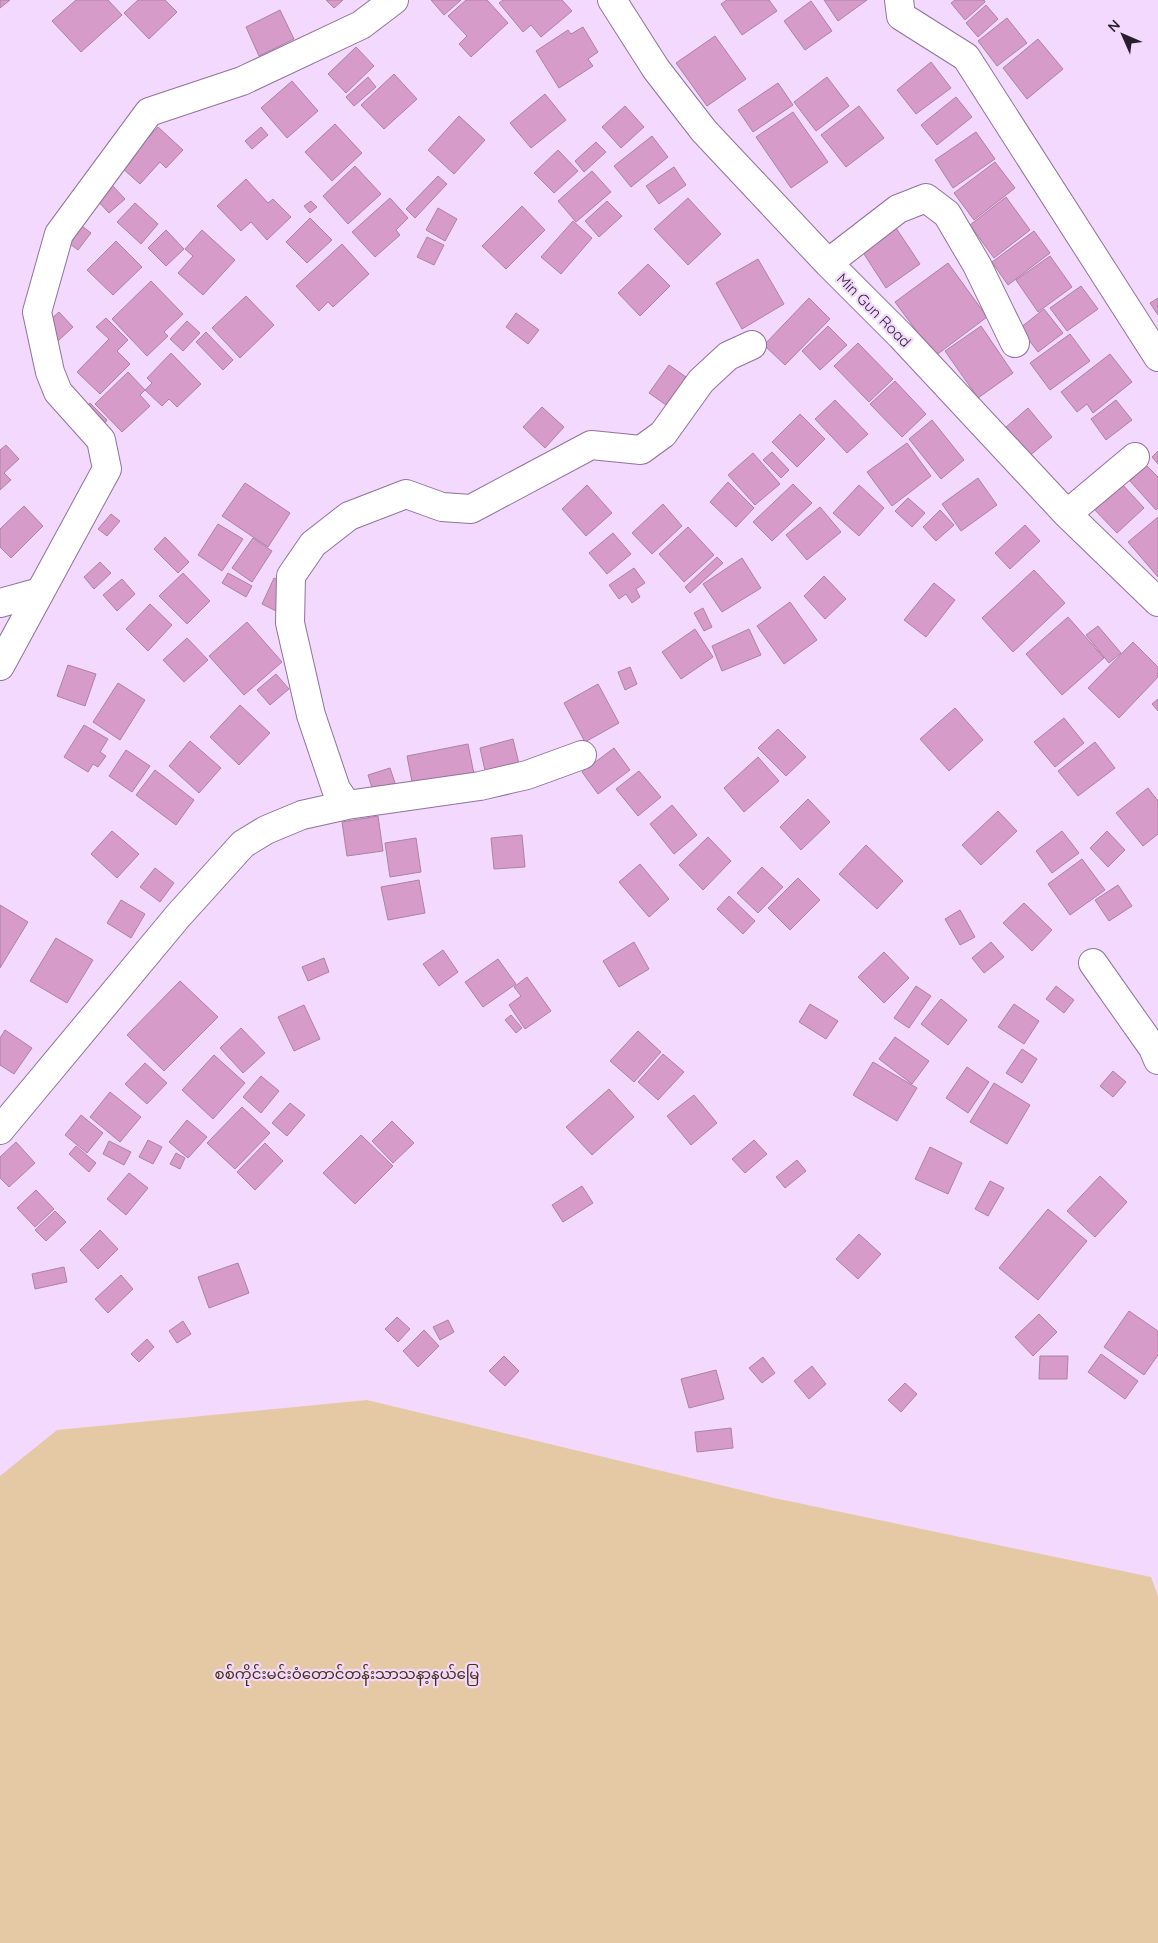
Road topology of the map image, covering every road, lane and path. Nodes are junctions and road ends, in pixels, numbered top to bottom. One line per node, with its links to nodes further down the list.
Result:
1 (394, 0): 10 (street)
2 (612, 0): 4 (street, Min Gun Road)
3 (899, 0): 7 (street)
4 (828, 264): 5 (street); 9 (street, Min Gun Road)
5 (1015, 343)
6 (752, 345): 15 (street)
7 (1158, 357)
8 (1135, 458): 9 (street)
9 (1067, 514): 11 (street, Min Gun Road)
10 (40, 592): 12 (street); 13 (street)
11 (1158, 602)
12 (0, 603)
13 (0, 666)
14 (582, 754): 15 (street)
15 (347, 805): 18 (street)
16 (1093, 963): 17 (street)
17 (1158, 1060)
18 (0, 1130)

